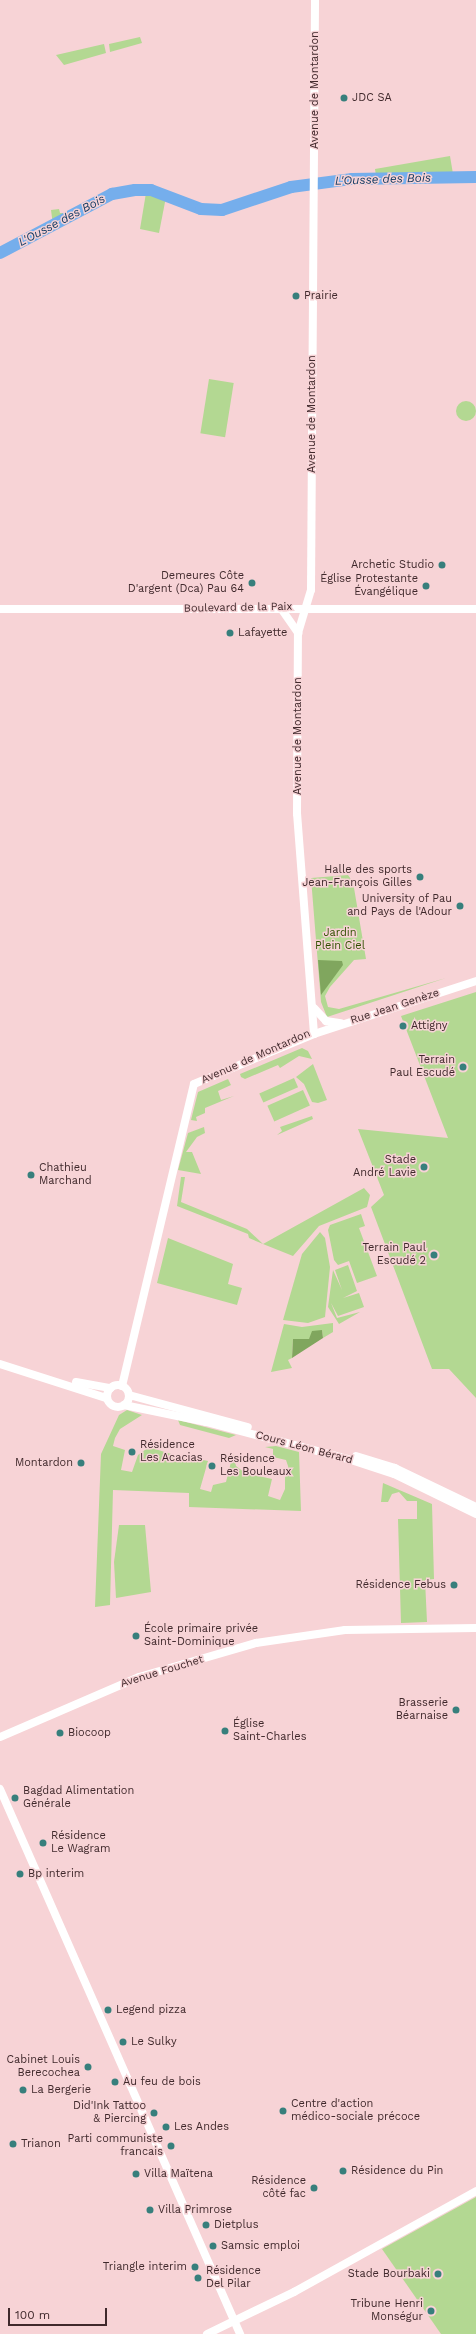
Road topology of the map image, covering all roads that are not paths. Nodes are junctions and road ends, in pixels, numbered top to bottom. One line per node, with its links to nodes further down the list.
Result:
1 (315, 0): 3 (street, Avenue de Montardon)
2 (280, 607): 3 (street, Boulevard de la Paix); 4 (street, Boulevard de la Paix); 6 (street)
3 (306, 607): 5 (street, Boulevard de la Paix); 6 (street, Avenue de Montardon)
4 (0, 609)
5 (476, 609)
6 (298, 634): 8 (street, Avenue de Montardon)
7 (476, 981): 9 (street, Rue Jean Genèze)
8 (314, 1008): 9 (street); 10 (street, Avenue de Montardon)
9 (344, 1024): 10 (street, Rue Jean Genèze)
10 (314, 1034): 13 (street, Avenue de Montardon)
11 (0, 1364): 12 (street)
12 (28, 1372): 14 (street); 16 (street)
13 (122, 1386): 14 (street); 15 (street)
14 (110, 1388): 16 (street)
15 (129, 1395): 17 (street); 18 (street, Cours Léon Bérard)
16 (106, 1398): 17 (street)
17 (124, 1405): 19 (street, Cours Léon Bérard)
18 (476, 1506)
19 (476, 1514)
20 (476, 1628): 21 (street, Avenue Fouchet)
21 (0, 1737)
22 (0, 1789): 24 (street)
23 (476, 2191): 24 (street)
24 (234, 2320): 25 (street); 26 (street)
25 (207, 2334)
26 (240, 2334)

